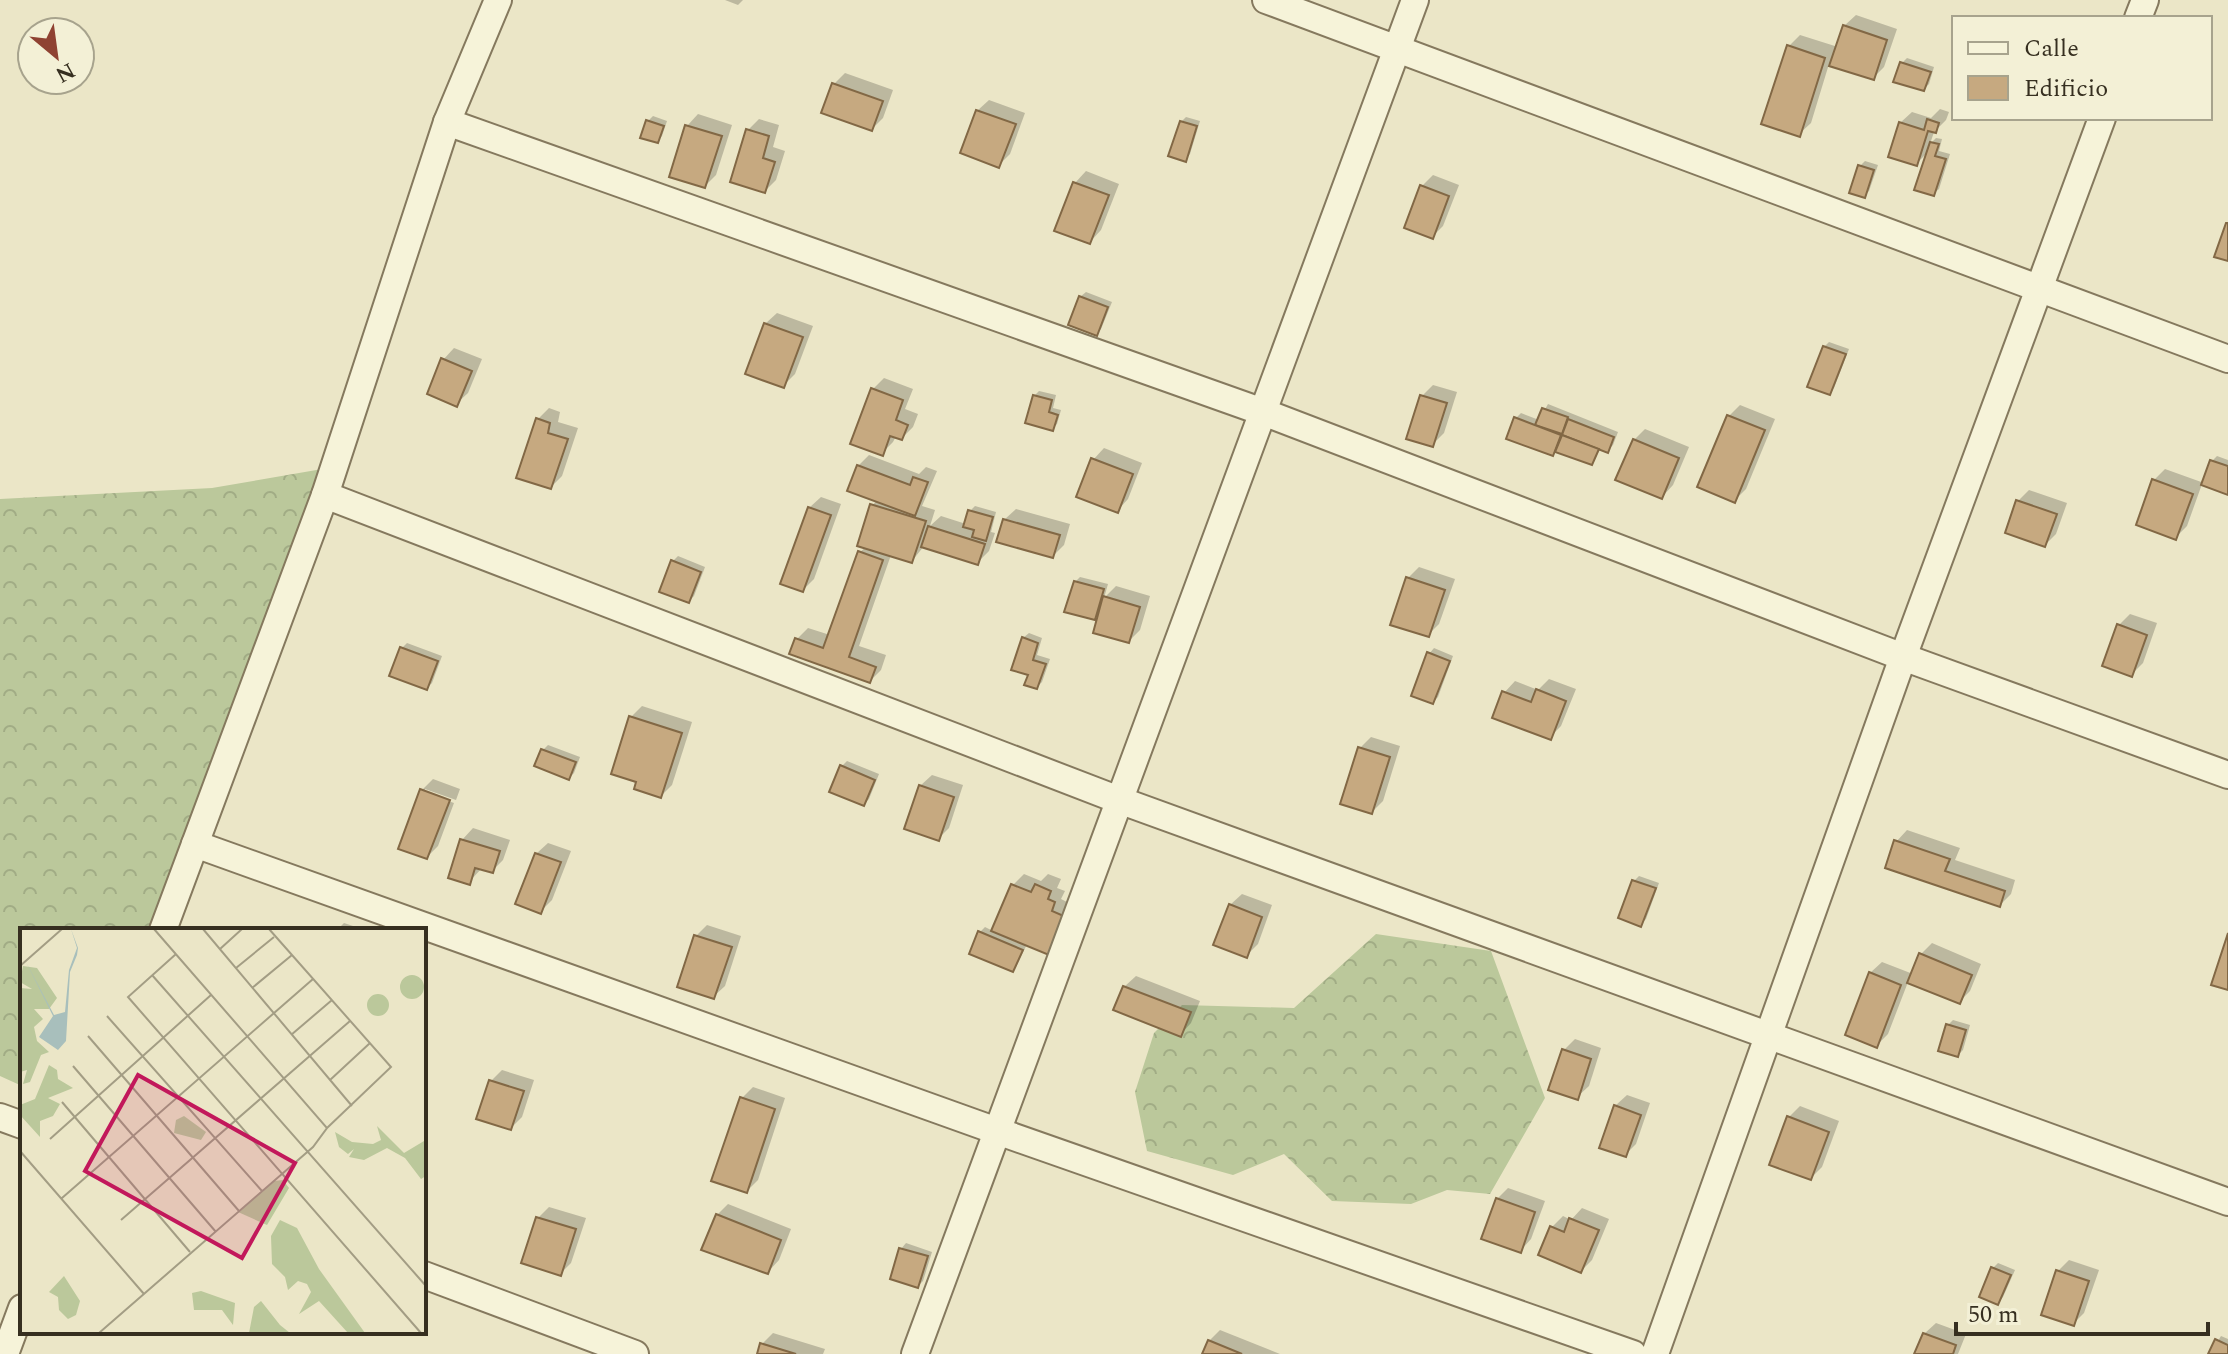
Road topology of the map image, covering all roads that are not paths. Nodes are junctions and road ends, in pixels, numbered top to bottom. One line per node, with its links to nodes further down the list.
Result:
1 (498, 0): 6 (street)
2 (1266, 0): 4 (street)
3 (1415, 0): 4 (street)
4 (1396, 49): 7 (street); 9 (street)
5 (2101, 120): 7 (street)
6 (447, 122): 9 (street); 10 (street)
7 (2040, 289): 8 (street); 11 (street)
8 (2228, 359)
9 (1263, 412): 11 (street); 13 (street)
10 (325, 495): 13 (street); 14 (street)
11 (1903, 657): 12 (street); 16 (street)
12 (2228, 775)
13 (1119, 800): 16 (street); 19 (street)
14 (195, 844): 15 (street); 19 (street)
15 (164, 928)
16 (1769, 1036): 20 (street); 27 (street)
17 (0, 1117): 18 (street)
18 (20, 1124)
19 (997, 1131): 25 (street); 26 (street)
20 (2228, 1202)
21 (426, 1276): 24 (street)
22 (20, 1313): 23 (street)
23 (5, 1354)
24 (635, 1354)
25 (915, 1354)
26 (1633, 1354)
27 (1655, 1354)

